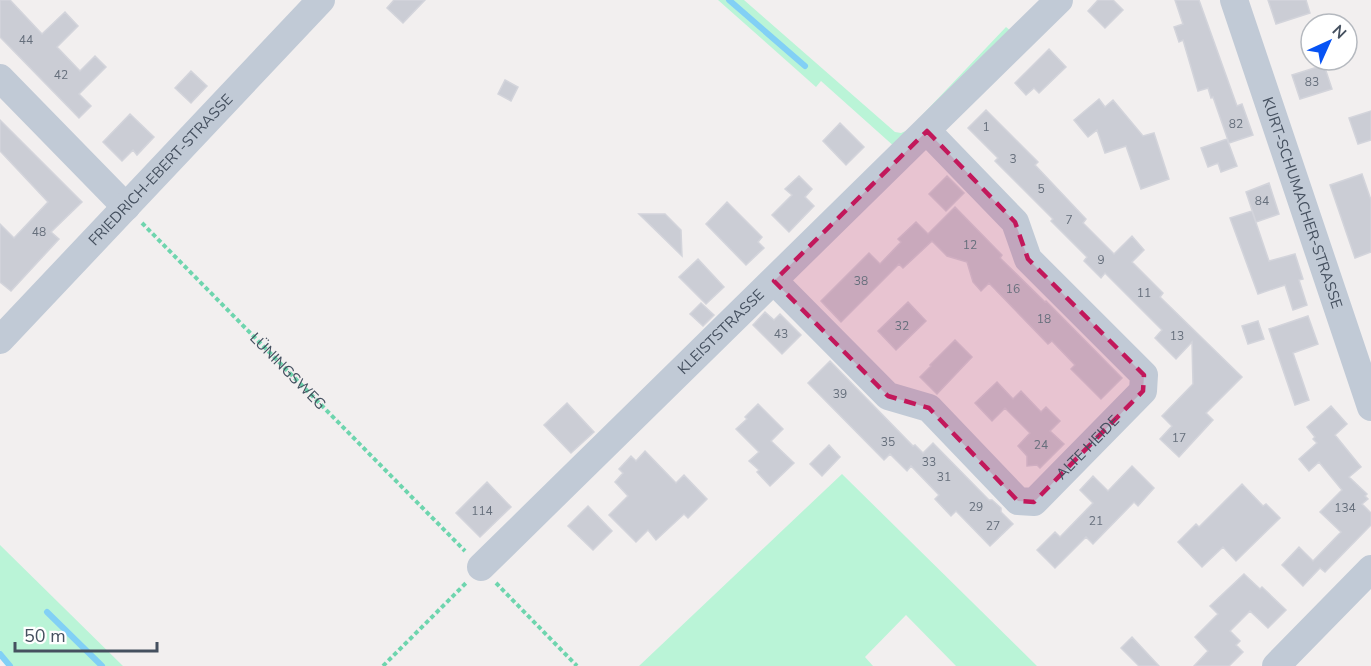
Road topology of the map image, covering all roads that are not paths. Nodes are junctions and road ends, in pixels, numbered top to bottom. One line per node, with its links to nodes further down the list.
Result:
1 (321, 0): 6 (street, FRIEDRICH-EBERT-STRASSE)
2 (1059, 0): 5 (street, KLEISTSTRASSE)
3 (1234, 0): 9 (street, KURT-SCHUMACHER-STRASSE)
4 (0, 78): 6 (street)
5 (927, 131): 7 (street, KLEISTSTRASSE); 7 (street, ALTE HEIDE)
6 (126, 207): 8 (street, FRIEDRICH-EBERT-STRASSE)
7 (774, 281): 10 (street, KLEISTSTRASSE)
8 (0, 340)
9 (1371, 407)
10 (481, 567)
11 (1371, 569): 12 (street)
12 (1276, 666)

